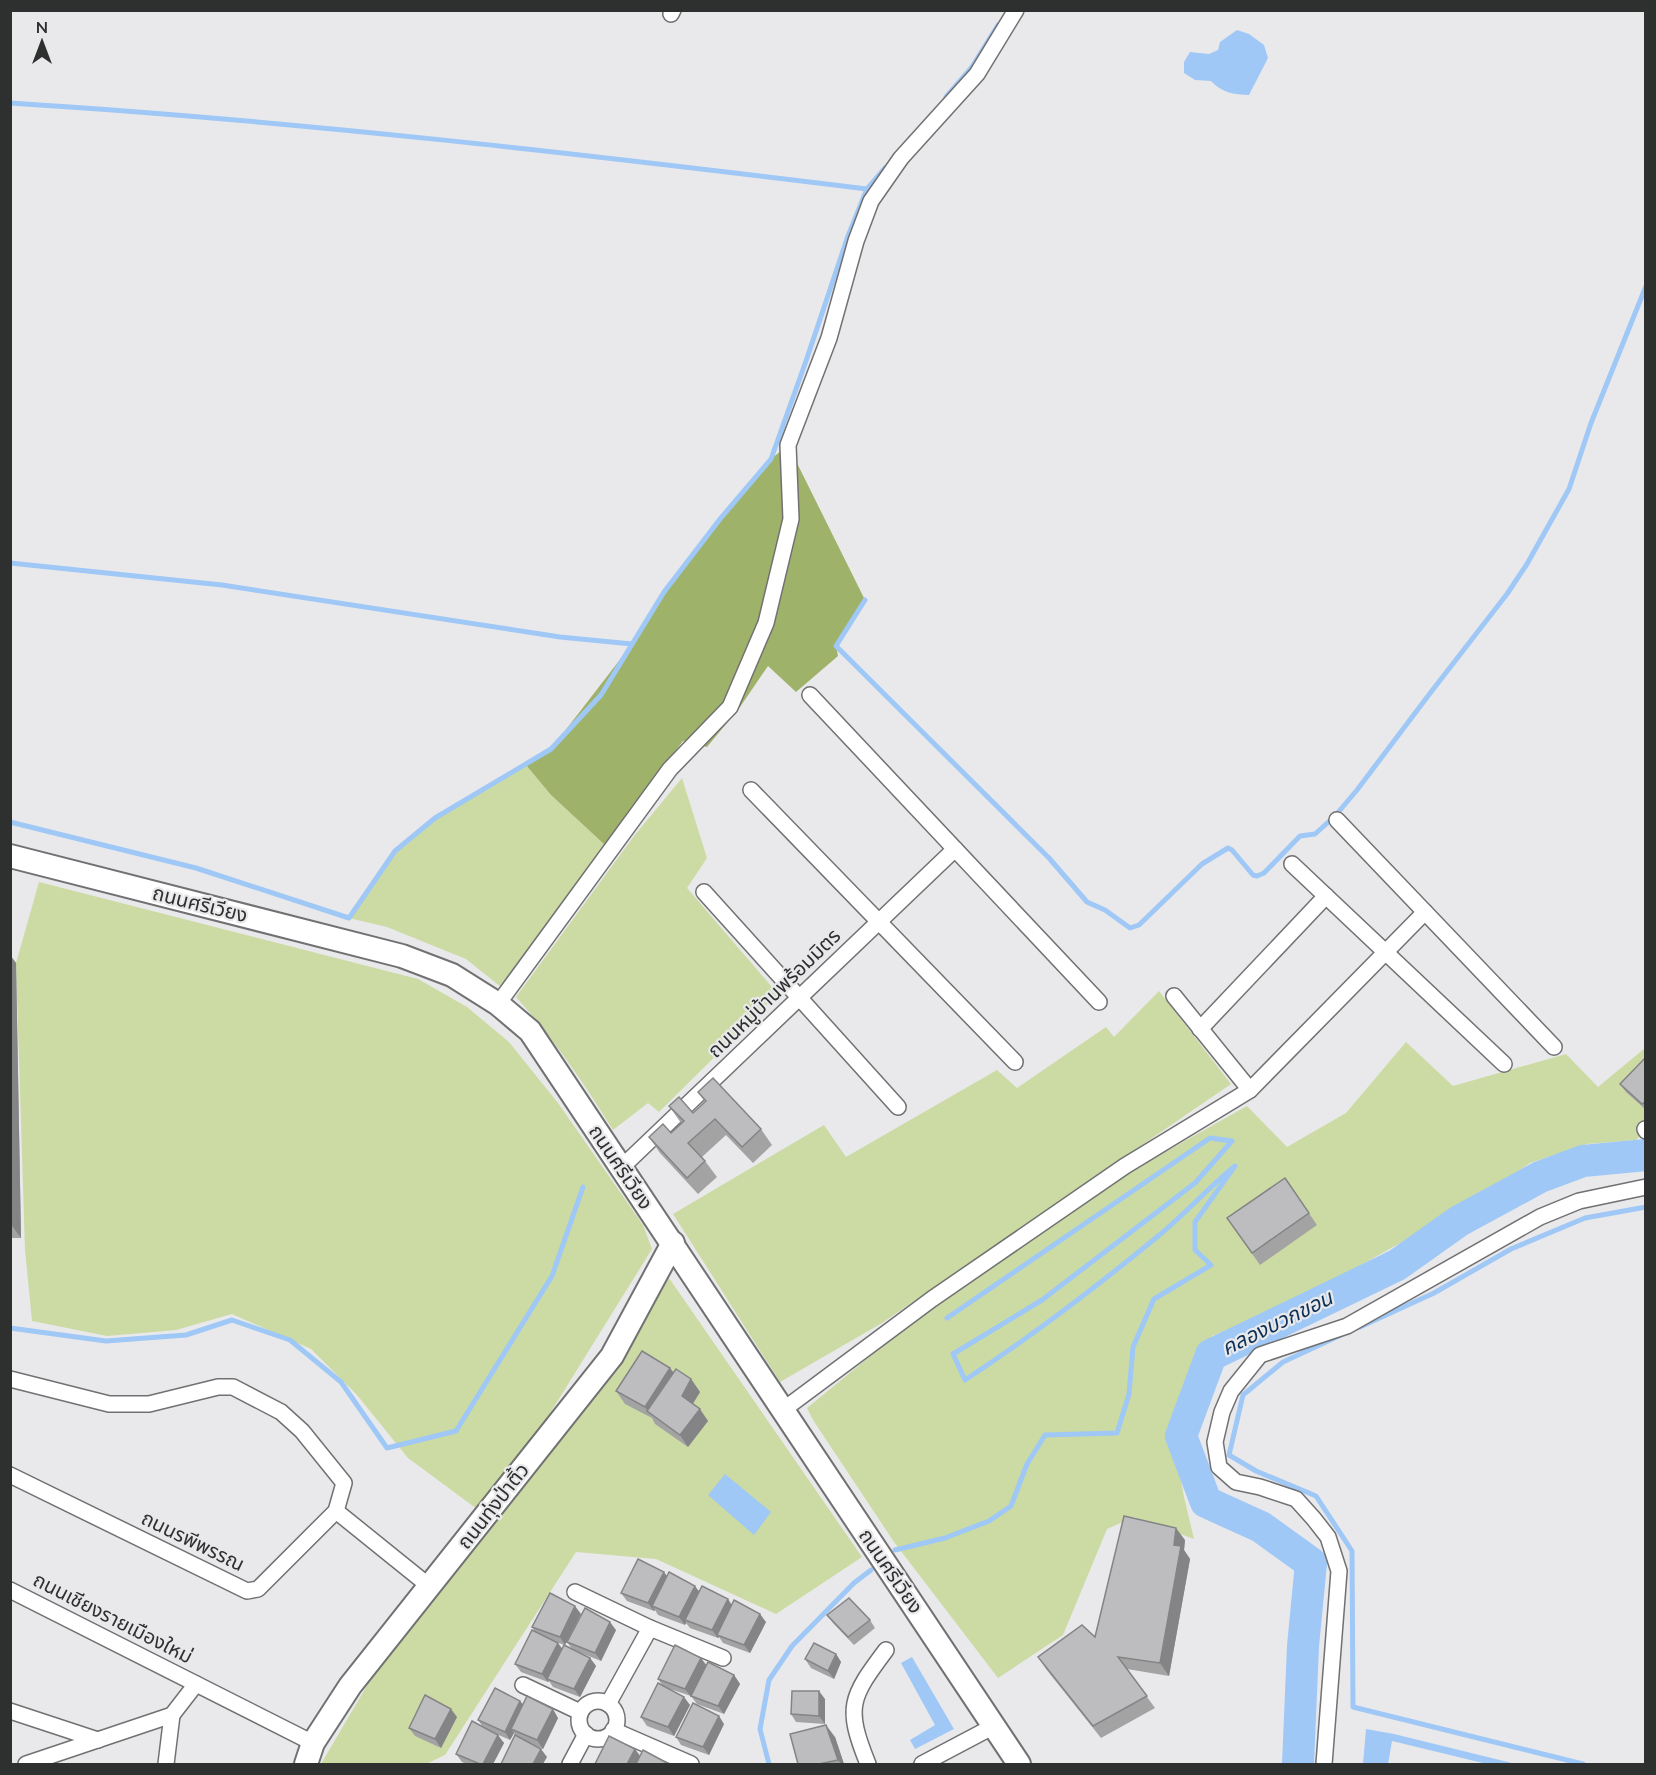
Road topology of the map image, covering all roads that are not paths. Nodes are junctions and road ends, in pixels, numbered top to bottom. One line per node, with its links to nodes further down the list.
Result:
1 (1016, 10): 16 (street)
2 (810, 695): 5 (street)
3 (752, 790): 11 (street)
4 (1337, 820): 10 (street)
5 (956, 849): 11 (street, ถนนหมู่บ้านพร้อมมิตร); 15 (street)
6 (10, 855): 16 (main road, ถนนศรีเวียง)
7 (1292, 864): 9 (street)
8 (704, 892): 14 (street)
9 (1326, 896): 12 (street); 17 (street)
10 (1425, 912): 12 (street); 18 (street)
11 (879, 922): 14 (street, ถนนหมู่บ้านพร้อมมิตร); 19 (street)
12 (1385, 952): 20 (street); 21 (street)
13 (1174, 996): 17 (street)
14 (799, 998): 22 (street); 23 (street, ถนนหมู่บ้านพร้อมมิตร)
15 (1099, 1002)
16 (498, 1004): 23 (main road, ถนนศรีเวียง)
17 (1200, 1029): 21 (street)
18 (1554, 1047)
19 (1015, 1062)
20 (1504, 1064)
21 (1250, 1090): 27 (street)
22 (898, 1107)
23 (621, 1168): 25 (main road, ถนนศรีเวียง)
24 (1646, 1187): 54 (street)
25 (673, 1243): 27 (main road, ถนนศรีเวียง); 30 (main road, ถนนทุ่งป่าติ้ว)
26 (10, 1379): 29 (street)
27 (783, 1410): 43 (main road, ถนนศรีเวียง)
28 (10, 1475): 29 (street, ถนนรพีพรรณ)
29 (336, 1510): 30 (street)
30 (429, 1586): 46 (main road, ถนนทุ่งป่าติ้ว)
31 (10, 1590): 36 (street, ถนนเชียงรายเมืองใหม่)
32 (575, 1592): 33 (street)
33 (650, 1628): 35 (street); 38 (street)
34 (886, 1650): 51 (street)
35 (723, 1658)
36 (195, 1684): 41 (street, ถนนเชียงรายเมืองใหม่); 46 (street, ถนนเชียงรายเมืองใหม่)
37 (523, 1685): 40 (street)
38 (608, 1704): 40 (street); 42 (street)
39 (10, 1711): 45 (street)
40 (580, 1712): 44 (street)
41 (172, 1715): 45 (street); 48 (street)
42 (613, 1730): 44 (street); 50 (street)
43 (986, 1732): 52 (street); 53 (main road, ถนนศรีเวียง)
44 (586, 1734): 49 (street)
45 (98, 1740): 47 (street)
46 (310, 1754)
47 (26, 1764)
48 (166, 1764)
49 (570, 1764)
50 (691, 1764)
51 (868, 1764)
52 (922, 1764)
53 (1019, 1764)
54 (1324, 1764)

